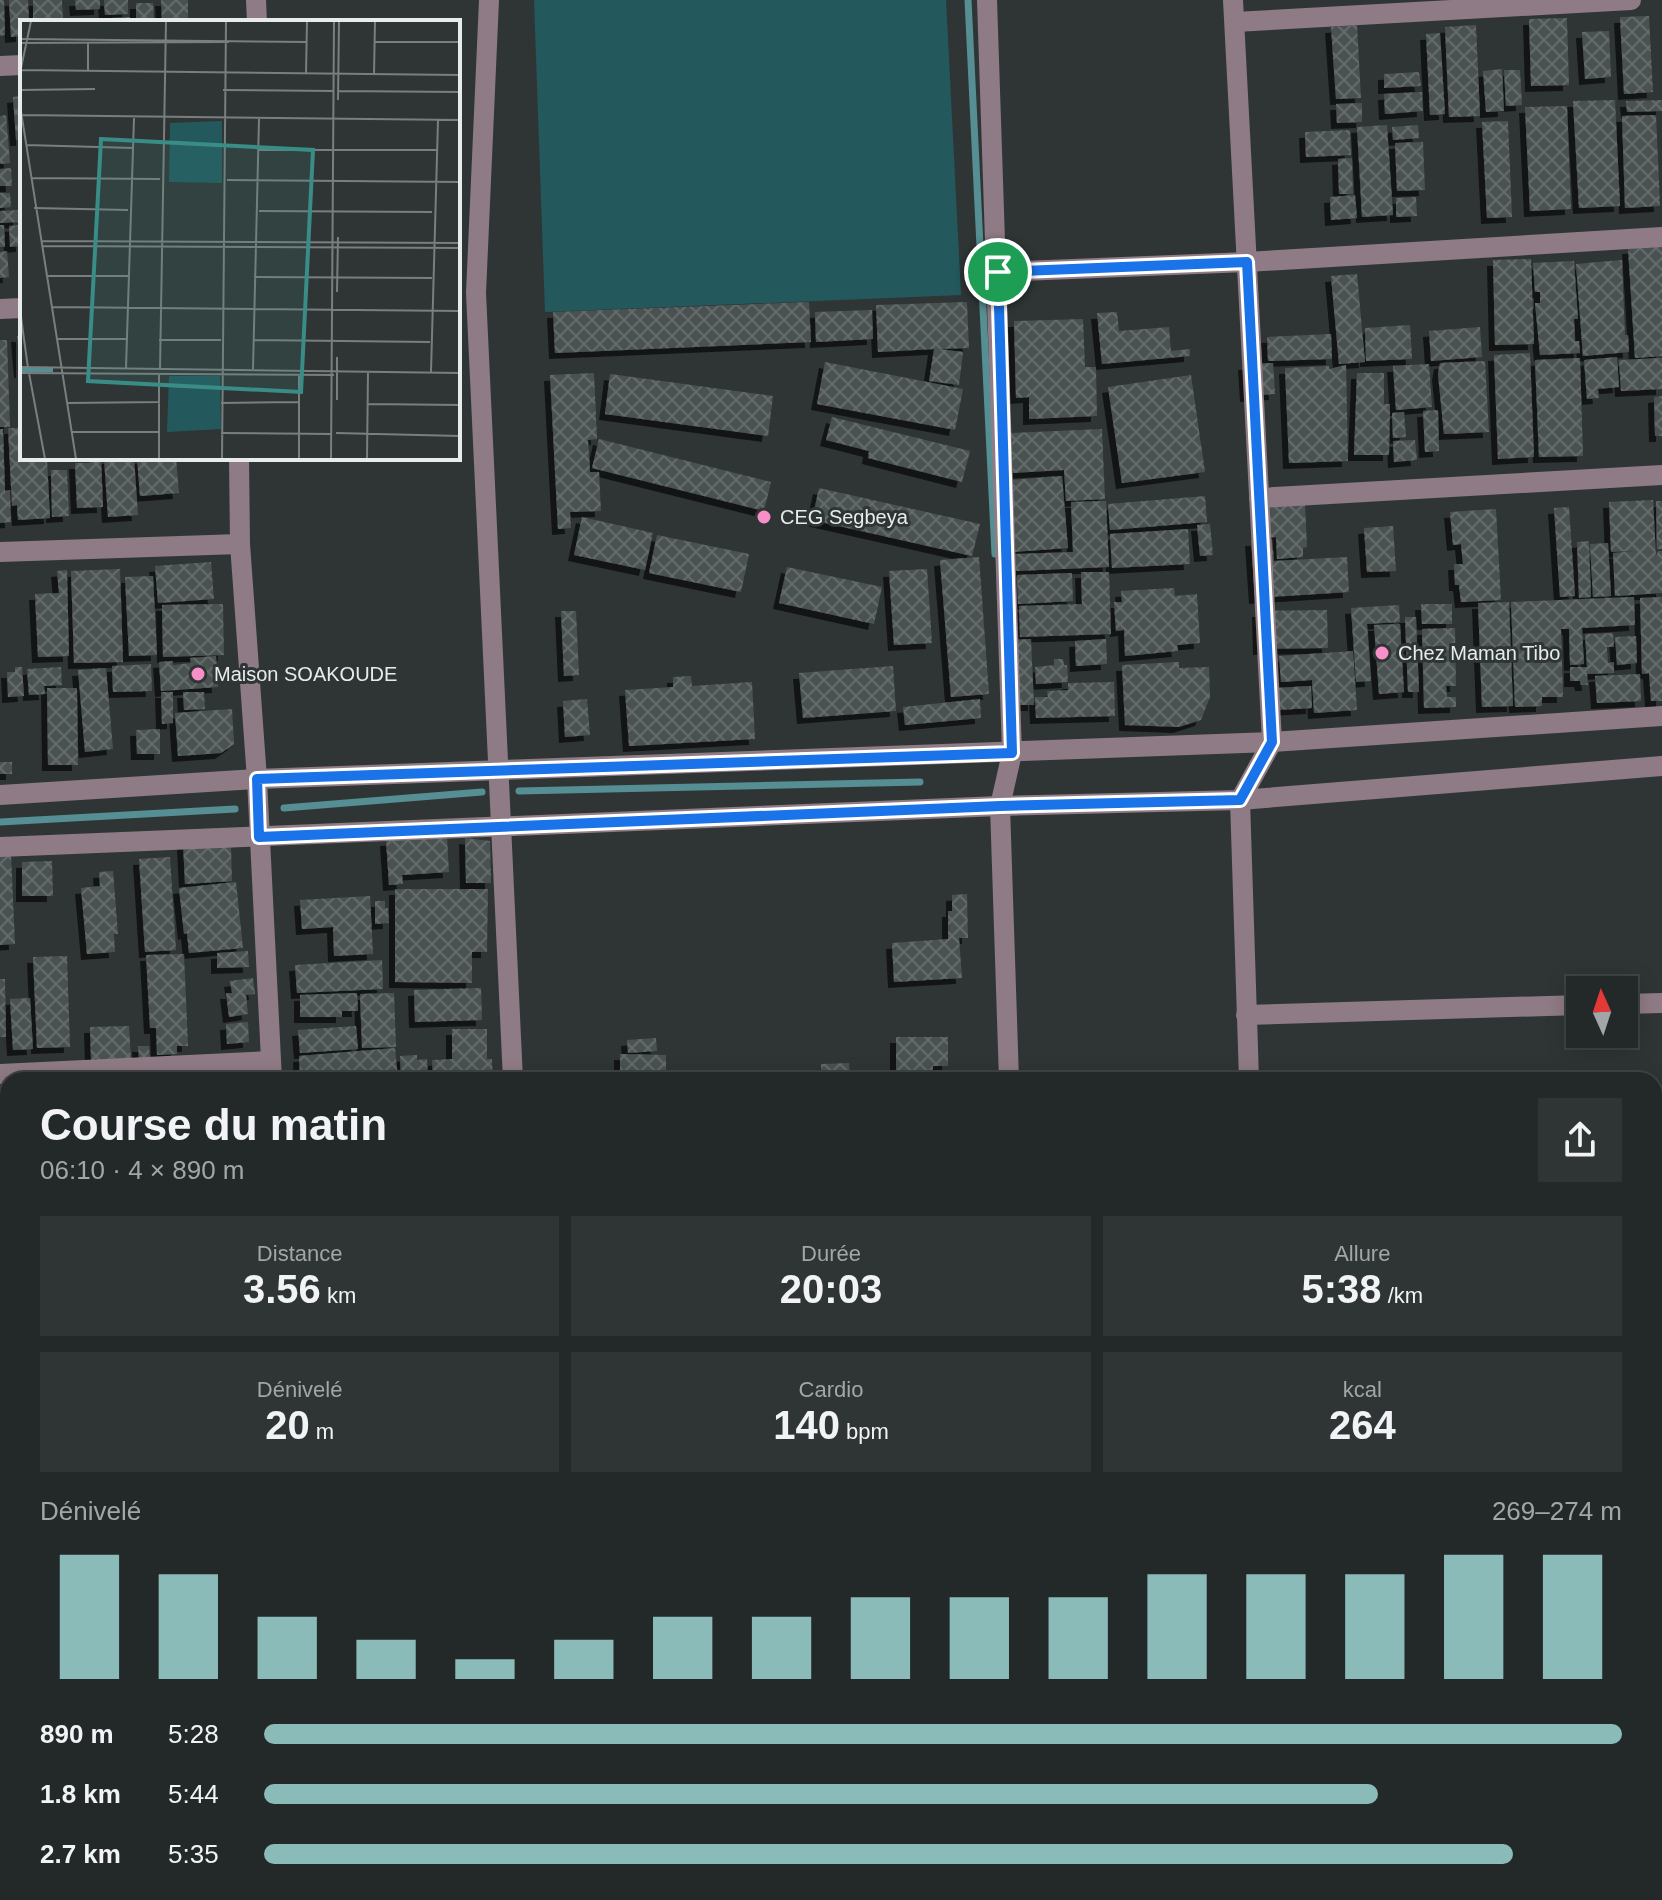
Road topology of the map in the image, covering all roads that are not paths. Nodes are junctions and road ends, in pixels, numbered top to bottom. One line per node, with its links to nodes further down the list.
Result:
1 (256, 0): 6 (street)
2 (489, 0): 13 (street)
3 (987, 0): 12 (street)
4 (1233, 0): 7 (street)
5 (1631, 0): 7 (street)
6 (257, 20)
7 (1235, 22): 11 (street)
8 (20, 65): 9 (street)
9 (0, 66)
10 (1662, 237): 11 (street)
11 (1247, 262): 12 (street); 18 (street)
12 (998, 272): 23 (street)
13 (467, 294): 25 (street)
14 (20, 308): 15 (street)
15 (0, 309)
16 (239, 460): 19 (street)
17 (1662, 475): 18 (street)
18 (1259, 498): 22 (street)
19 (240, 544): 20 (street); 26 (street)
20 (0, 552)
21 (1662, 716): 22 (street)
22 (1272, 742): 23 (street); 28 (street)
23 (1012, 753): 25 (street); 29 (street)
24 (1662, 766): 28 (street)
25 (499, 772): 26 (street); 30 (street)
26 (257, 779): 27 (street); 31 (street)
27 (0, 795)
28 (1240, 800): 29 (street); 36 (street)
29 (1000, 806): 30 (street); 40 (street)
30 (503, 827): 31 (street); 39 (street)
31 (259, 837): 32 (street); 37 (street)
32 (0, 847)
33 (1662, 1003): 34 (street)
34 (1638, 1004)
35 (1566, 1005): 36 (street)
36 (1246, 1015): 41 (street)
37 (271, 1070): 38 (street)
38 (136, 1072)
39 (513, 1072)
40 (1009, 1072)
41 (1249, 1072)

